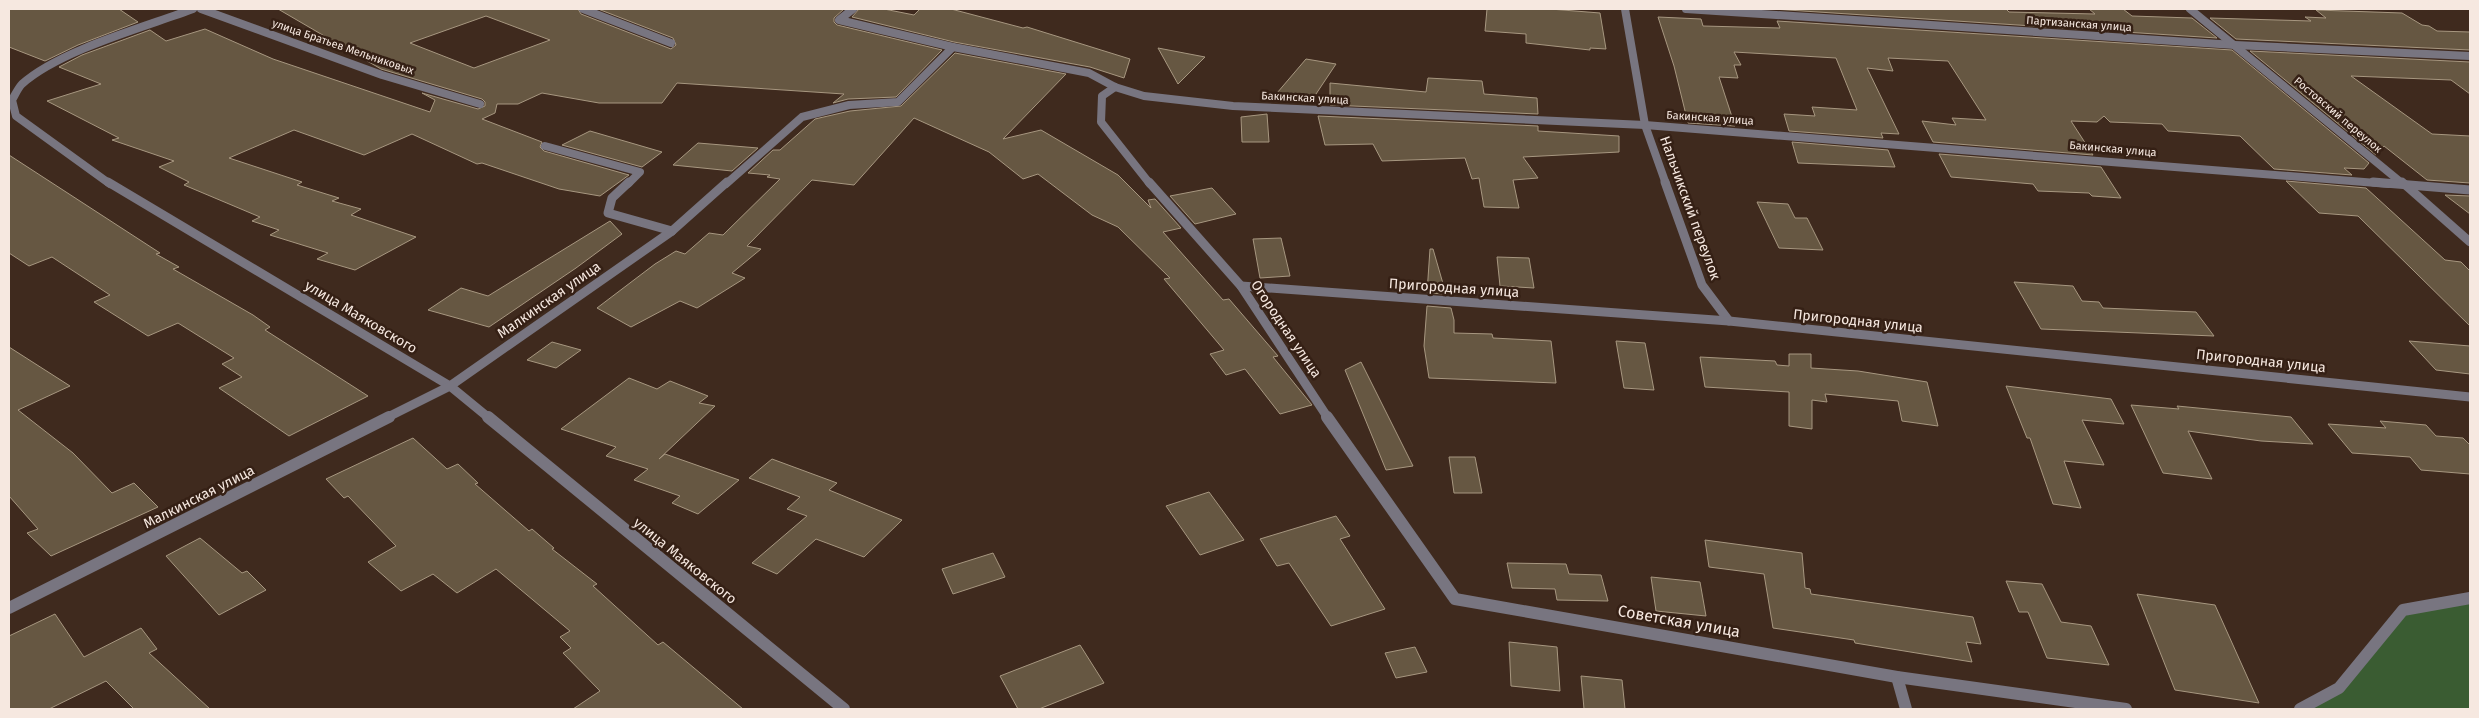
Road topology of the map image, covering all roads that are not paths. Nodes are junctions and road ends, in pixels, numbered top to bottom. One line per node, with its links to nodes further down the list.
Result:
1 (193, 9): 22 (street, улица Маяковского)
2 (201, 9): 13 (street, улица Братьев Мельниковых)
3 (583, 9): 8 (street)
4 (853, 9): 10 (street)
5 (1625, 9): 14 (street, Нальчикский переулок)
6 (1686, 9): 9 (street, Партизанская улица)
7 (2190, 9): 9 (street, Ростовский переулок)
8 (671, 43)
9 (2235, 45): 11 (street, Партизанская улица); 16 (street, Ростовский переулок)
10 (953, 47): 12 (street, Бакинская улица); 18 (street, Малкинская улица)
11 (2470, 56)
12 (1115, 88): 14 (street, Бакинская улица); 20 (street, Огородная улица)
13 (480, 104)
14 (1645, 125): 16 (street, Бакинская улица); 21 (street, Нальчикский переулок)
15 (545, 146): 18 (street)
16 (2405, 184): 17 (street, Бакинская улица); 19 (street, Ростовский переулок)
17 (2470, 190)
18 (672, 231): 22 (street, Малкинская улица)
19 (2470, 242)
20 (1241, 286): 21 (street, Пригородная улица); 25 (street, Огородная улица)
21 (1729, 321): 23 (street, Пригородная улица)
22 (450, 386): 26 (street, Малкинская улица); 28 (street, улица Маяковского)
23 (2470, 397)
24 (2470, 598): 31 (street)
25 (1455, 599): 27 (street, Советская улица)
26 (9, 608)
27 (1897, 677): 29 (street); 30 (street, Советская улица)
28 (844, 709)
29 (1906, 709)
30 (2126, 709)
31 (2300, 709)

